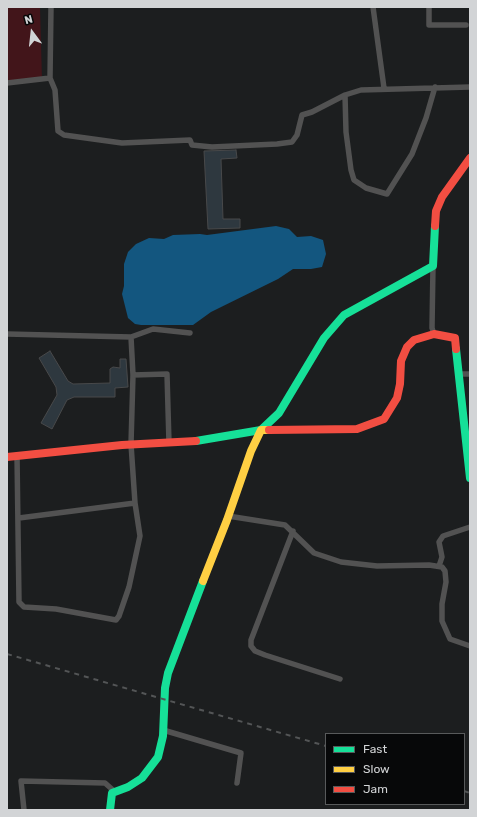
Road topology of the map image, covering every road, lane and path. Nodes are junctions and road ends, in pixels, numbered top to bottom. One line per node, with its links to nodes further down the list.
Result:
1 (51, 7): 5 (street)
2 (373, 7): 9 (street)
3 (429, 7): 4 (street)
4 (466, 25)
5 (50, 78): 6 (street); 10 (street)
6 (7, 83)
7 (435, 87): 8 (street); 9 (street); 10 (street)
8 (470, 87)
9 (384, 88): 10 (street)
10 (345, 94)
11 (470, 158): 12 (street)
12 (433, 266): 15 (street); 20 (street)
13 (190, 333): 16 (street)
14 (7, 334): 16 (street)
15 (434, 334): 17 (street); 20 (street)
16 (131, 336): 19 (street)
17 (460, 374): 18 (street); 25 (street)
18 (470, 374)
19 (133, 375): 21 (street); 22 (street)
20 (261, 430): 21 (street); 27 (street)
21 (169, 443): 22 (street)
22 (131, 444): 23 (street); 26 (street)
23 (17, 455): 24 (street); 28 (street)
24 (7, 457)
25 (470, 478)
26 (135, 503): 28 (street); 28 (street)
27 (228, 516): 30 (street); 34 (street)
28 (19, 518)
29 (470, 527): 31 (street)
30 (293, 531): 31 (street); 33 (street)
31 (439, 566): 32 (street)
32 (470, 646)
33 (340, 679)
34 (164, 730): 35 (street); 36 (street)
35 (238, 783)
36 (114, 791): 37 (street); 38 (street)
37 (24, 810)
38 (110, 810)

